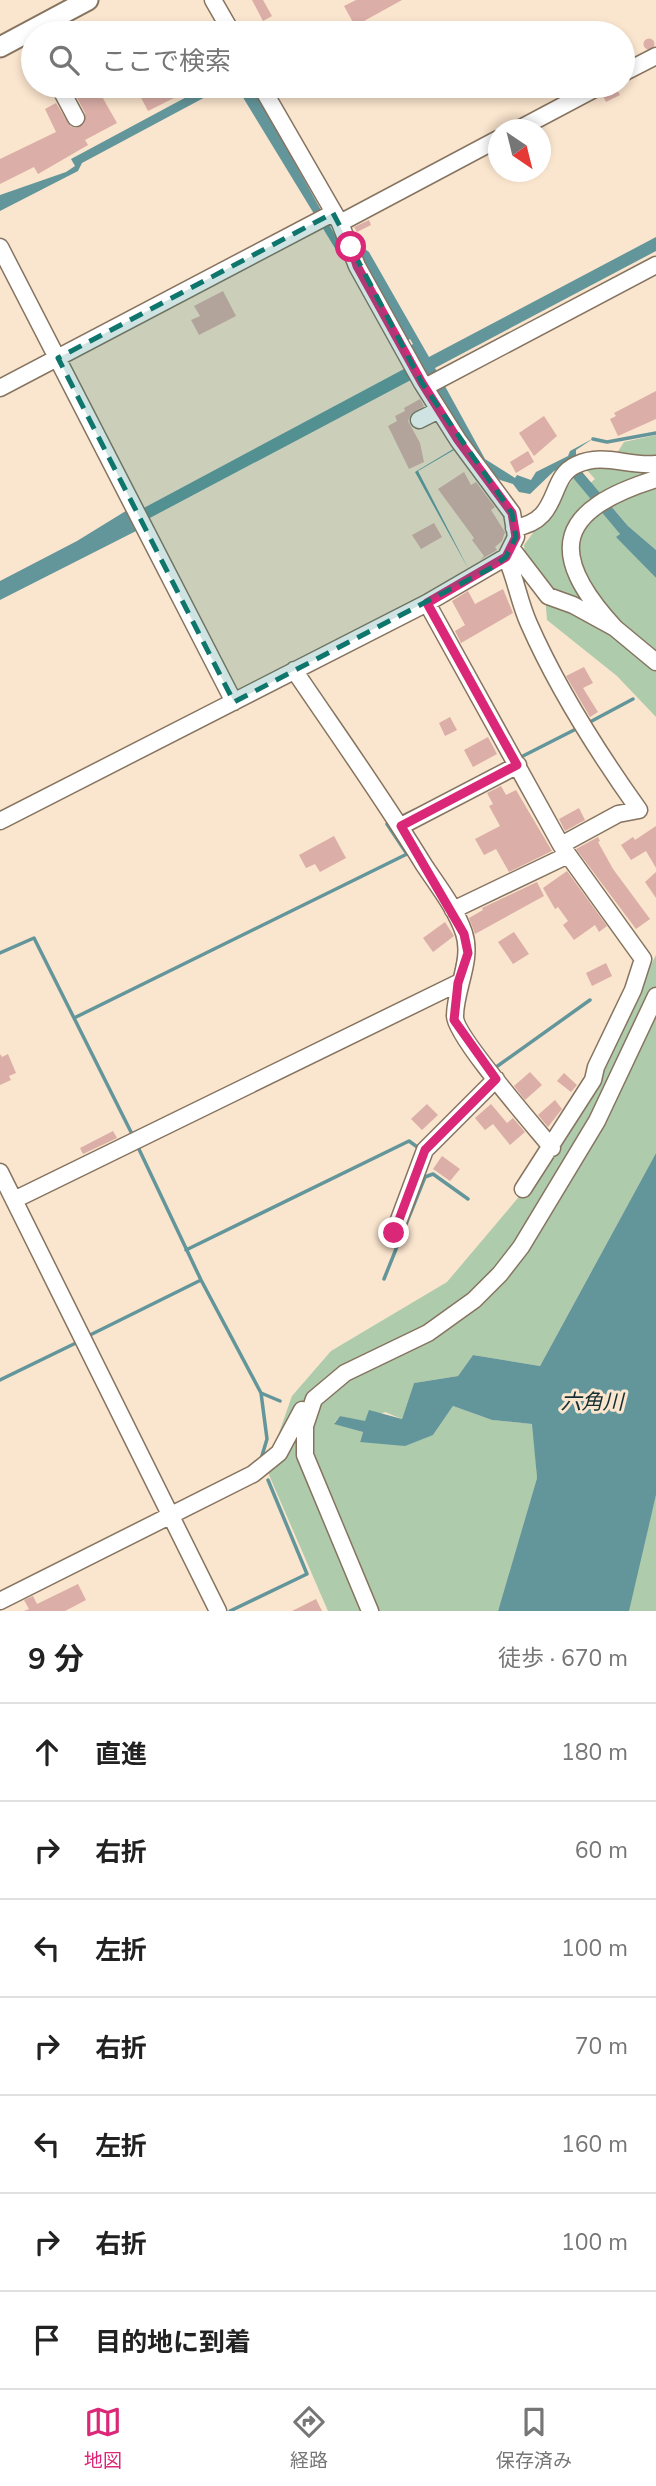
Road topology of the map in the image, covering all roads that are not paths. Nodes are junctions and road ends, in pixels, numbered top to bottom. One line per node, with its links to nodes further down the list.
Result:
1 (88, 0): 3 (main road)
2 (213, 0): 4 (street)
3 (53, 21)
4 (225, 21)
5 (21, 38): 6 (main road)
6 (0, 47)
7 (656, 56): 8 (street)
8 (635, 67)
9 (65, 98): 12 (street)
10 (267, 98): 15 (street)
11 (577, 98): 13 (street)
12 (76, 118)
13 (538, 119)
14 (488, 144): 15 (street)
15 (329, 218): 18 (street); 19 (street)
16 (0, 247): 18 (street)
17 (656, 265): 19 (street)
18 (58, 358): 20 (street); 31 (street)
19 (423, 385): 21 (street)
20 (0, 388)
21 (439, 410): 22 (street); 25 (street)
22 (419, 420)
23 (656, 464): 25 (street)
24 (656, 479): 28 (street)
25 (514, 528): 26 (street)
26 (509, 553): 27 (street); 28 (street); 35 (street)
27 (427, 603): 30 (street); 32 (street)
28 (615, 628): 29 (street)
29 (656, 662)
30 (294, 670): 31 (street); 34 (street)
31 (234, 702): 33 (street)
32 (516, 761): 34 (street); 35 (street)
33 (0, 821)
34 (397, 822): 36 (street)
35 (565, 850): 36 (street); 40 (street)
36 (453, 909): 37 (street)
37 (453, 985): 39 (street); 43 (street)
38 (656, 996): 45 (street)
39 (492, 1073): 40 (street); 44 (street)
40 (552, 1148): 42 (street)
41 (0, 1172): 43 (street)
42 (523, 1189)
43 (14, 1200): 46 (street)
44 (394, 1233)
45 (314, 1399): 46 (street); 49 (street)
46 (170, 1516): 47 (street); 48 (street)
47 (0, 1601)
48 (218, 1611)
49 (370, 1611)

